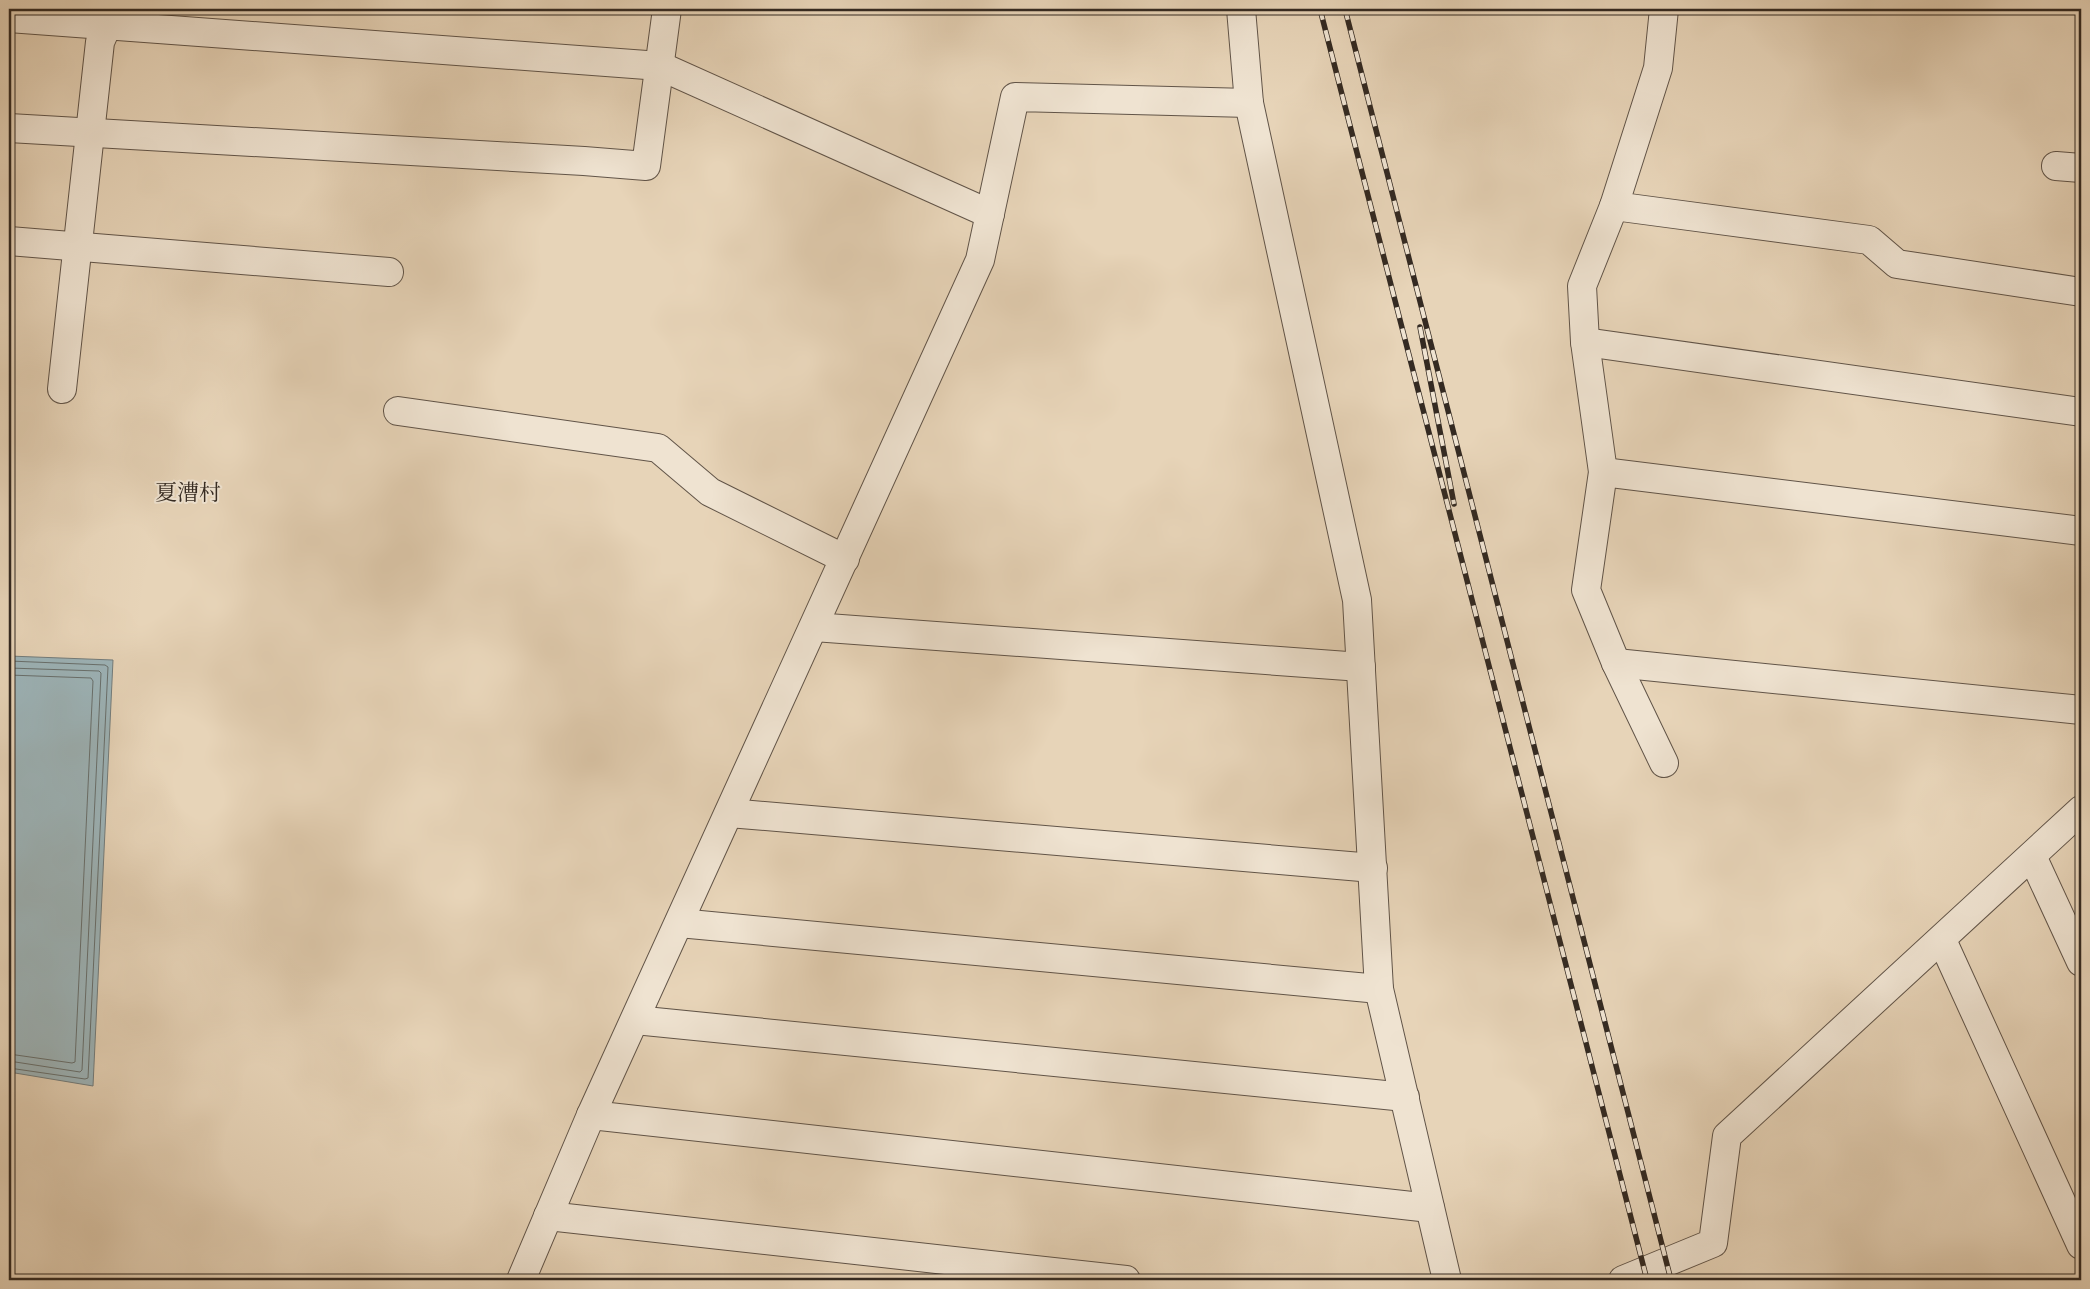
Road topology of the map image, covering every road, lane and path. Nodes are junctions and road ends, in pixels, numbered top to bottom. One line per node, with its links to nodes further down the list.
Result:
1 (667, 9): 6 (street)
2 (1240, 9): 7 (street)
3 (1664, 9): 10 (street)
4 (109, 16): 5 (street); 6 (street); 9 (street)
5 (9, 18)
6 (660, 66): 9 (street); 11 (street)
7 (1248, 103): 11 (street); 25 (street)
8 (9, 128): 9 (street)
9 (90, 134): 13 (street)
10 (1614, 206): 15 (street); 16 (street)
11 (990, 214): 22 (street)
12 (9, 241): 13 (street)
13 (77, 248): 14 (street); 17 (street)
14 (389, 272)
15 (2081, 292)
16 (1585, 342): 19 (street); 20 (street)
17 (62, 389)
18 (398, 411): 22 (street)
19 (2081, 412)
20 (1603, 472): 21 (street); 24 (street)
21 (2081, 531)
22 (845, 559): 23 (street)
23 (814, 627): 25 (street); 29 (street)
24 (1616, 663): 26 (street); 27 (street)
25 (1361, 667): 31 (street)
26 (2081, 710)
27 (1664, 763)
28 (2081, 810): 30 (street)
29 (729, 813): 31 (street); 32 (street)
30 (2032, 856): 33 (street); 34 (street)
31 (1373, 868): 35 (street)
32 (679, 923): 35 (street); 36 (street)
33 (1942, 940): 41 (street); 45 (street)
34 (2081, 962)
35 (1379, 989): 37 (street)
36 (635, 1020): 37 (street); 38 (street)
37 (1405, 1097): 39 (street)
38 (591, 1115): 39 (street); 40 (street)
39 (1430, 1208): 44 (street)
40 (548, 1216): 42 (street); 43 (street)
41 (2081, 1245)
42 (521, 1280)
43 (1126, 1280)
44 (1447, 1280)
45 (1623, 1280)

